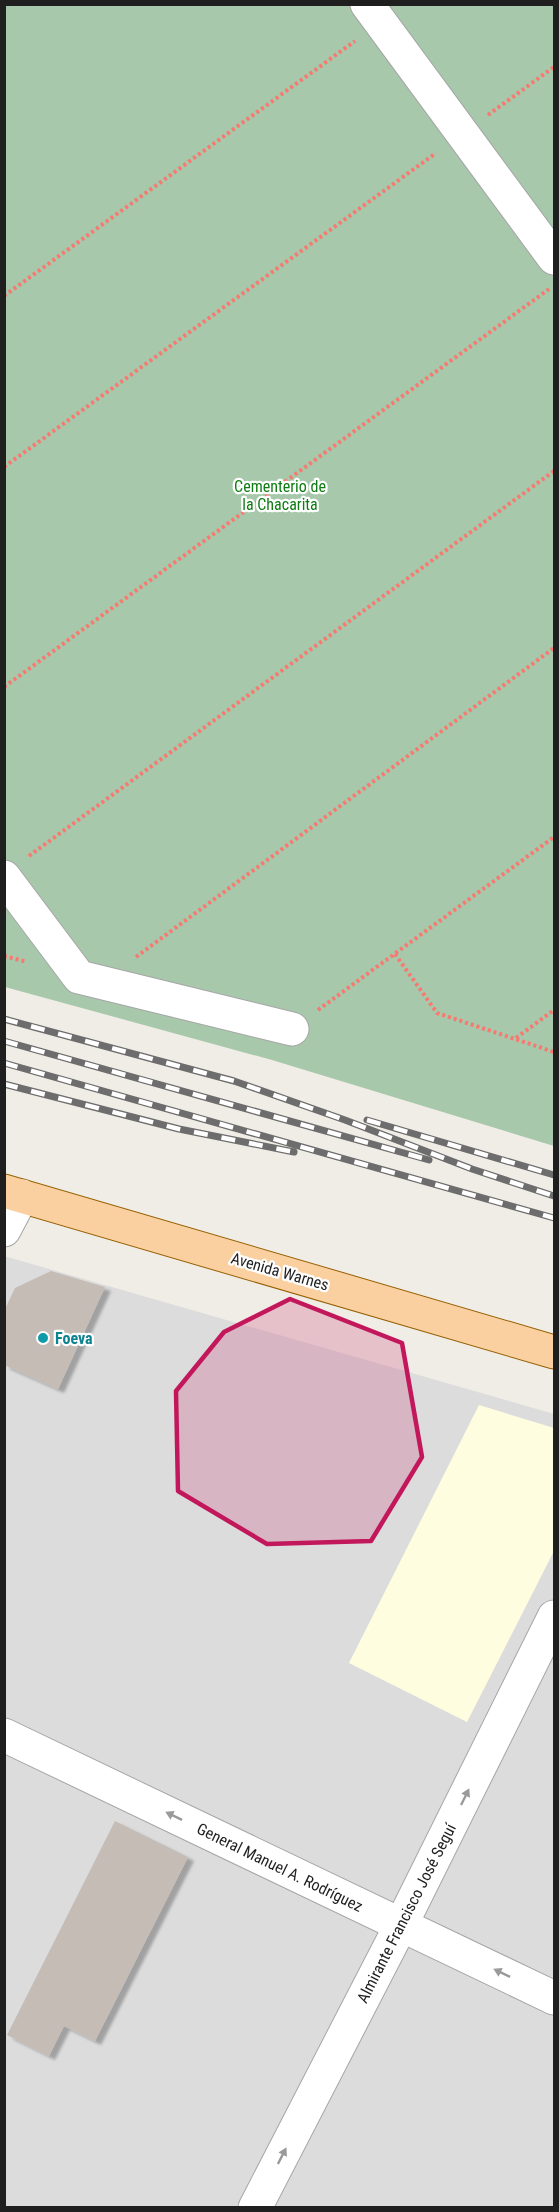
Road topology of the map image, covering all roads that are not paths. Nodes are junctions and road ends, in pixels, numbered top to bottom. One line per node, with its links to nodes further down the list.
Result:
1 (374, 13): 2 (street)
2 (555, 258)
3 (14, 869): 4 (street)
4 (292, 1029)
5 (13, 1194): 6 (street); 7 (main road, Avenida Warnes)
6 (4, 1230)
7 (555, 1352)
8 (555, 1617): 10 (street, Almirante Francisco José Seguí, one-way to 8)
9 (4, 1735): 10 (street, General Manuel A. Rodríguez, one-way to 9)
10 (401, 1925): 11 (street, General Manuel A. Rodríguez, one-way to 10); 12 (street, Almirante Francisco José Seguí, one-way to 10)
11 (555, 1998)
12 (255, 2208)

